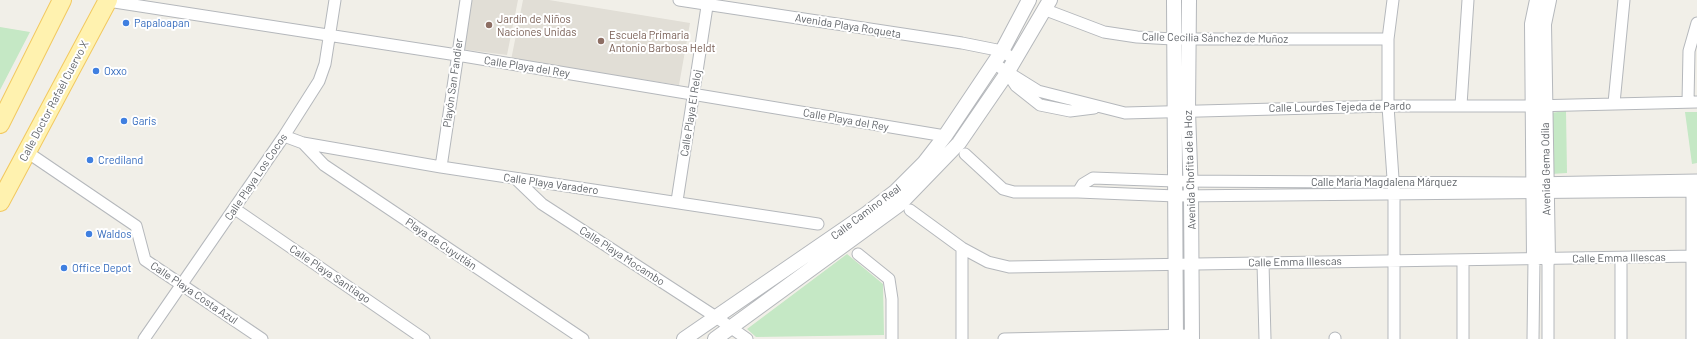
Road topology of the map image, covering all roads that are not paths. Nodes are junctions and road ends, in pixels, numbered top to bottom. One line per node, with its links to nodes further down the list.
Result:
1 (62, 0): 33 (main road)
2 (108, 0): 17 (street, Calle Playa del Rey); 37 (main road, Calle Doctor Rafaél Cuervo X)
3 (335, 0): 17 (street, Calle Playa Los Cocos)
4 (466, 0): 22 (street, Playón San Fandier)
5 (679, 0): 14 (street, Avenida Playa Roqueta)
6 (1029, 0): 21 (street, Calle Camino Real)
7 (1174, 0): 18 (street, Avenida Chofita de la Hoz)
8 (1189, 0): 19 (street, Avenida Chofita de la Hoz)
9 (1393, 0): 20 (street)
10 (1468, 0): 29 (street)
11 (1537, 0): 30 (street, Avenida Gema Odila)
12 (1549, 0): 30 (street, Avenida Gema Odila)
13 (1624, 0): 28 (street)
14 (708, 2): 21 (street, Avenida Playa Roqueta); 26 (street, Calle Playa El Reloj)
15 (1048, 5): 18 (street, Calle Cecilia Sánchez de Muñoz); 23 (street, Calle Camino Real)
16 (1697, 23): 27 (street)
17 (330, 37): 22 (street, Calle Playa del Rey); 34 (street, Calle Playa Los Cocos)
18 (1173, 39): 19 (street, Calle Cecilia Sánchez de Muñoz); 32 (street, Avenida Chofita de la Hoz)
19 (1188, 39): 20 (street, Calle Cecilia Sánchez de Muñoz); 32 (street, Avenida Chofita de la Hoz)
20 (1388, 39): 31 (street)
21 (1002, 51): 23 (street, Avenida Playa Roqueta); 24 (street, Calle Camino Real)
22 (457, 55): 26 (street, Calle Playa del Rey); 39 (street, Playón San Fandier)
23 (1015, 60): 25 (street, Calle Camino Real)
24 (993, 63): 25 (street, Calle Lourdes Tejeda de Pardo); 35 (street, Calle Camino Real)
25 (1007, 73): 32 (street, Calle Lourdes Tejeda de Pardo); 67 (street, Calle Camino Real)
26 (694, 94): 35 (street, Calle Playa del Rey); 49 (street, Calle Playa El Reloj)
27 (1692, 102): 28 (street, Calle Lourdes Tejeda de Pardo)
28 (1614, 103): 30 (street, Calle Lourdes Tejeda de Pardo)
29 (1461, 105): 30 (street, Calle Lourdes Tejeda de Pardo); 31 (street, Calle Lourdes Tejeda de Pardo)
30 (1539, 105): 45 (street, Avenida Gema Odila)
31 (1388, 106): 32 (street, Calle Lourdes Tejeda de Pardo); 44 (street)
32 (1181, 112): 41 (street, Avenida Chofita de la Hoz); 42 (street, Avenida Chofita de la Hoz)
33 (0, 124)
34 (284, 136): 36 (street, Calle Playa Varadero); 51 (street, Calle Playa Los Cocos)
35 (945, 136): 66 (street, Calle Camino Real)
36 (303, 143): 39 (street, Calle Playa Varadero); 74 (street, Playa de Cuyutlán)
37 (27, 152): 50 (main road, Calle Doctor Rafaél Cuervo X); 65 (street, Calle Playa Costa Azul)
38 (964, 154): 46 (street, Calle María Magdalena Márquez)
39 (441, 167): 40 (street, Calle Playa Varadero)
40 (516, 179): 49 (street, Calle Playa Varadero); 66 (street, Calle Playa Mocambo)
41 (1175, 181): 42 (street, Calle María Magdalena Márquez); 46 (street, Calle María Magdalena Márquez); 47 (street, Avenida Chofita de la Hoz)
42 (1190, 181): 44 (street, Calle María Magdalena Márquez); 48 (street, Avenida Chofita de la Hoz)
43 (1695, 186): 45 (street, Calle María Magdalena Márquez); 56 (street)
44 (1393, 188): 45 (street, Calle María Magdalena Márquez); 48 (street, Calle María Magdalena Márquez); 59 (street)
45 (1539, 188): 58 (street, Avenida Gema Odila); 60 (street, Avenida Gema Odila)
46 (1078, 192): 47 (street, Calle María Magdalena Márquez)
47 (1176, 196): 48 (street, Calle María Magdalena Márquez); 63 (street, Avenida Chofita de la Hoz)
48 (1191, 196): 64 (street, Avenida Chofita de la Hoz)
49 (677, 201): 53 (street, Calle Playa Varadero)
50 (0, 202)
51 (235, 209): 65 (street, Calle Playa Los Cocos); 73 (street, Calle Playa Santiago)
52 (910, 210): 54 (street, Calle Emma Illescas)
53 (818, 224)
54 (962, 248): 63 (street, Calle Emma Illescas); 79 (street)
55 (858, 254): 78 (street)
56 (1695, 256): 57 (street, Calle Emma Illescas); 68 (street)
57 (1621, 258): 60 (street, Calle Emma Illescas); 86 (street)
58 (1534, 259): 60 (street, Calle Emma Illescas); 61 (street, Calle Emma Illescas); 84 (street, Avenida Gema Odila)
59 (1393, 260): 61 (street, Calle Emma Illescas); 62 (street, Calle Emma Illescas); 82 (street)
60 (1548, 260): 85 (street, Avenida Gema Odila)
61 (1463, 261): 83 (street)
62 (1263, 263): 64 (street, Calle Emma Illescas); 81 (street)
63 (1176, 264): 64 (street, Calle Emma Illescas); 70 (street, Avenida Chofita de la Hoz)
64 (1192, 264): 69 (street, Avenida Chofita de la Hoz)
65 (181, 283): 71 (street, Calle Playa Los Cocos); 72 (street, Calle Playa Costa Azul)
66 (716, 317): 67 (street, Calle Playa Mocambo); 75 (street, Calle Camino Real)
67 (731, 329): 76 (street, Calle Camino Real); 77 (street, Calle Playa Mocambo)
68 (1694, 333)
69 (1192, 337): 70 (street)
70 (1176, 338): 80 (street)
71 (144, 339)
72 (262, 339)
73 (424, 339)
74 (584, 339)
75 (684, 339)
76 (715, 339)
77 (747, 339)
78 (892, 339)
79 (962, 339)
80 (1004, 339)
81 (1265, 339)
82 (1394, 339)
83 (1463, 339)
84 (1533, 339)
85 (1548, 339)
86 (1621, 339)

